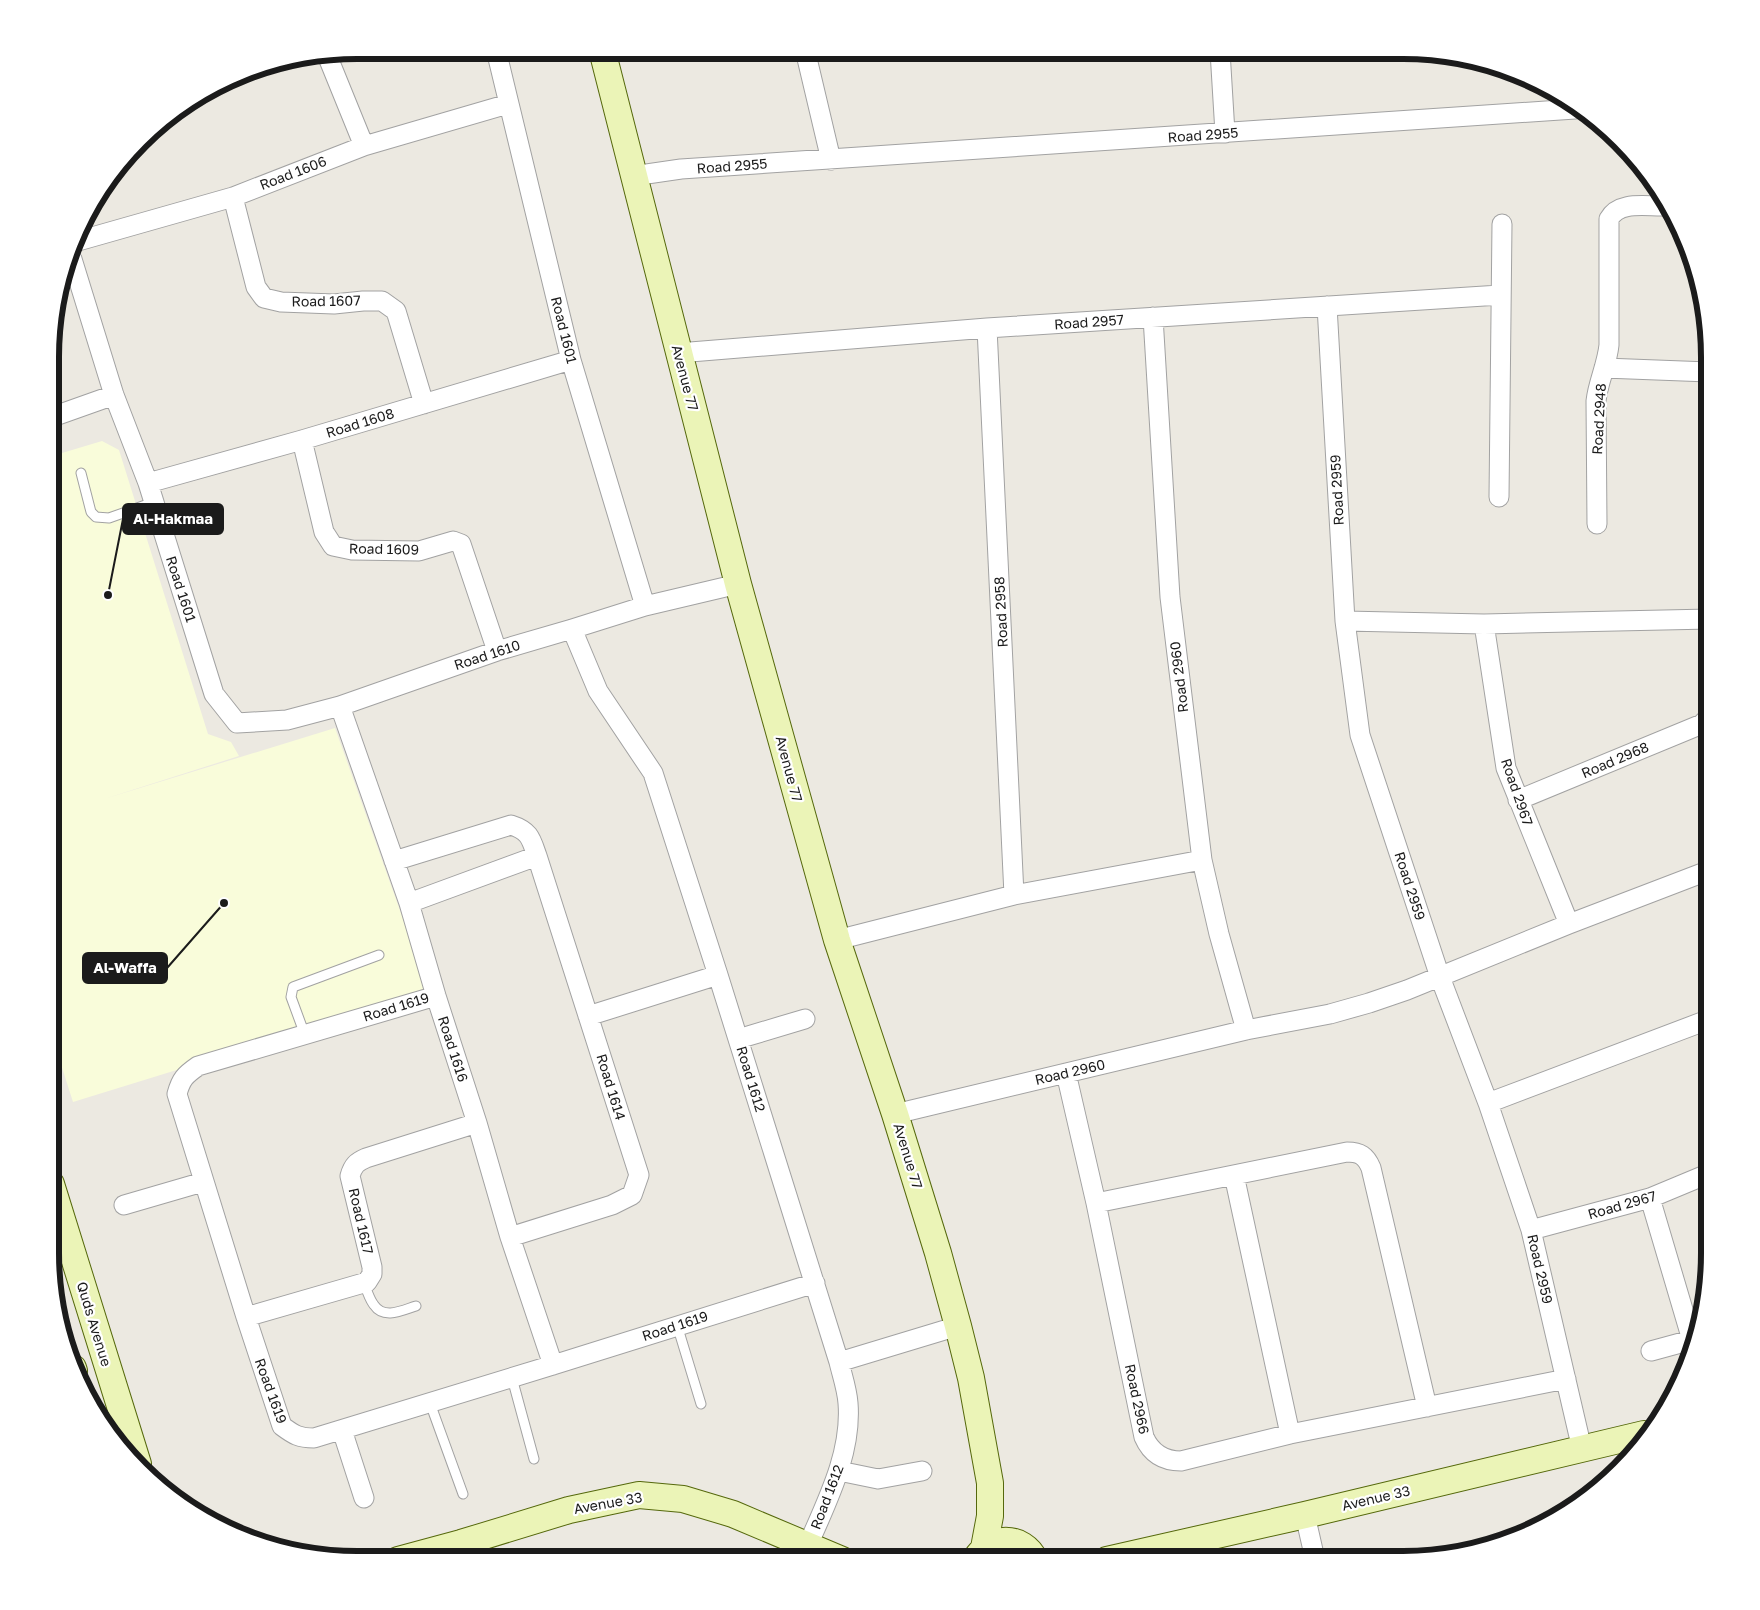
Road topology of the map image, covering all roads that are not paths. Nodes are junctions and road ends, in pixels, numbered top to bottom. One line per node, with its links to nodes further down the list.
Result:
1 (498, 59): 6 (street, Road 1601)
2 (604, 59): 11 (street, Avenue 77)
3 (807, 59): 10 (street)
4 (1221, 59): 8 (street)
5 (329, 60): 9 (street)
6 (508, 104): 9 (street, Road 1606); 22 (street, Road 1601)
7 (1571, 110): 8 (street, Road 2955)
8 (1225, 133): 10 (street, Road 2955)
9 (364, 146): 12 (street, Road 1606)
10 (831, 160): 11 (street, Road 2955)
11 (633, 176): 21 (street, Avenue 77)
12 (233, 197): 15 (street, Road 1606); 26 (street, Road 1607)
13 (1660, 206): 23 (street, Road 2948)
14 (1502, 224): 17 (street)
15 (82, 241)
16 (74, 264): 25 (street, Road 1601)
17 (1500, 295): 18 (street, Road 2957); 31 (street)
18 (1327, 306): 19 (street, Road 2957); 37 (street, Road 2959)
19 (1153, 317): 20 (street, Road 2957); 46 (street, Road 2960)
20 (987, 328): 21 (street, Road 2957); 49 (street, Road 2958)
21 (678, 352): 34 (street, Avenue 77)
22 (570, 360): 26 (street, Road 1608); 35 (street, Road 1601)
23 (1604, 368): 24 (street); 33 (street, Road 2948)
24 (1701, 372)
25 (114, 395): 27 (street); 30 (street, Road 1601)
26 (424, 404): 28 (street, Road 1608)
27 (59, 415)
28 (302, 440): 30 (street, Road 1608); 40 (street, Road 1609)
29 (81, 473): 32 (lane)
30 (148, 483): 32 (street, Road 1601)
31 (1499, 497)
32 (154, 502): 42 (street, Road 1601)
33 (1597, 524)
34 (738, 584): 35 (street, Road 1610); 52 (street, Avenue 77)
35 (645, 606): 39 (street, Road 1610)
36 (1701, 619): 38 (street)
37 (1345, 621): 38 (street); 55 (street, Road 2959)
38 (1484, 624): 44 (street, Road 2967)
39 (572, 629): 40 (street, Road 1610); 54 (street, Road 1612)
40 (497, 651): 41 (street, Road 1610)
41 (340, 706): 42 (street, Road 1610); 47 (street, Road 1616)
42 (237, 723)
43 (1701, 724): 44 (street, Road 2968)
44 (1518, 800): 51 (street, Road 2967)
45 (537, 856): 47 (street, Road 1614); 50 (street); 57 (street, Road 1614)
46 (1202, 860): 49 (street); 60 (street, Road 2960)
47 (394, 861): 50 (street, Road 1616)
48 (1701, 873): 51 (street)
49 (1014, 895): 52 (street)
50 (409, 904): 56 (street, Road 1616)
51 (1569, 924): 55 (street)
52 (836, 940): 65 (street, Avenue 77)
53 (378, 955): 61 (lane)
54 (718, 975): 57 (street); 62 (street, Road 1612)
55 (1440, 977): 60 (street, Road 2960); 64 (street, Road 2959)
56 (436, 996): 61 (street, Road 1619); 66 (street, Road 1616)
57 (588, 1016): 75 (street, Road 1614)
58 (805, 1018): 62 (street)
59 (1701, 1022): 64 (street)
60 (1246, 1030): 63 (street, Road 2960)
61 (305, 1035): 69 (street, Road 1619)
62 (738, 1039): 77 (street, Road 1612)
63 (1066, 1073): 65 (street, Road 2960); 71 (street, Road 2966)
64 (1488, 1103): 74 (street, Road 2959)
65 (895, 1114): 81 (street, Avenue 77)
66 (477, 1123): 75 (street, Road 1616); 76 (street, Road 1617)
67 (1234, 1175): 71 (street); 91 (street); 93 (street)
68 (1701, 1178): 70 (street, Road 2967)
69 (203, 1182): 72 (street); 79 (street, Road 1619)
70 (1650, 1198): 74 (street, Road 2967); 82 (street)
71 (1096, 1204): 93 (street, Road 2966)
72 (124, 1205)
73 (59, 1210): 96 (street, Quds Avenue)
74 (1531, 1230): 88 (street, Road 2959)
75 (510, 1237): 86 (street, Road 1616)
76 (363, 1282): 78 (lane); 79 (street)
77 (814, 1283): 80 (street, Road 1619); 85 (street, Road 1612)
78 (416, 1306)
79 (246, 1317): 92 (street, Road 1619)
80 (677, 1325): 86 (street, Road 1619); 90 (lane)
81 (958, 1326): 85 (street); 100 (street, Avenue 77)
82 (1691, 1330)
83 (1688, 1341): 84 (street)
84 (1651, 1351)
85 (839, 1362): 98 (street, Road 1612)
86 (553, 1365): 87 (street, Road 1619)
87 (512, 1378): 89 (street, Road 1619); 97 (lane)
88 (1566, 1379): 91 (street, Road 2966); 95 (street, Road 2959)
89 (430, 1403): 92 (street, Road 1619); 101 (lane)
90 (700, 1404)
91 (1427, 1407): 93 (street, Road 2966)
92 (342, 1430): 102 (street)
93 (1290, 1434)
94 (1639, 1435): 95 (street, Avenue 33)
95 (1582, 1449): 103 (street, Avenue 33)
96 (134, 1451)
97 (534, 1459)
98 (839, 1471): 99 (street); 104 (street, Road 1612)
99 (922, 1471)
100 (990, 1483): 107 (street, Avenue 77); 110 (street, Avenue 77)
101 (463, 1494)
102 (364, 1498)
103 (1305, 1515): 111 (street, Avenue 33); 112 (street)
104 (808, 1545): 105 (street, Avenue 33); 106 (street, Avenue 33)
105 (466, 1551)
106 (822, 1551)
107 (981, 1551)
108 (984, 1551): 109 (street)
109 (1026, 1551)
110 (1030, 1551)
111 (1147, 1551)
112 (1313, 1551)

